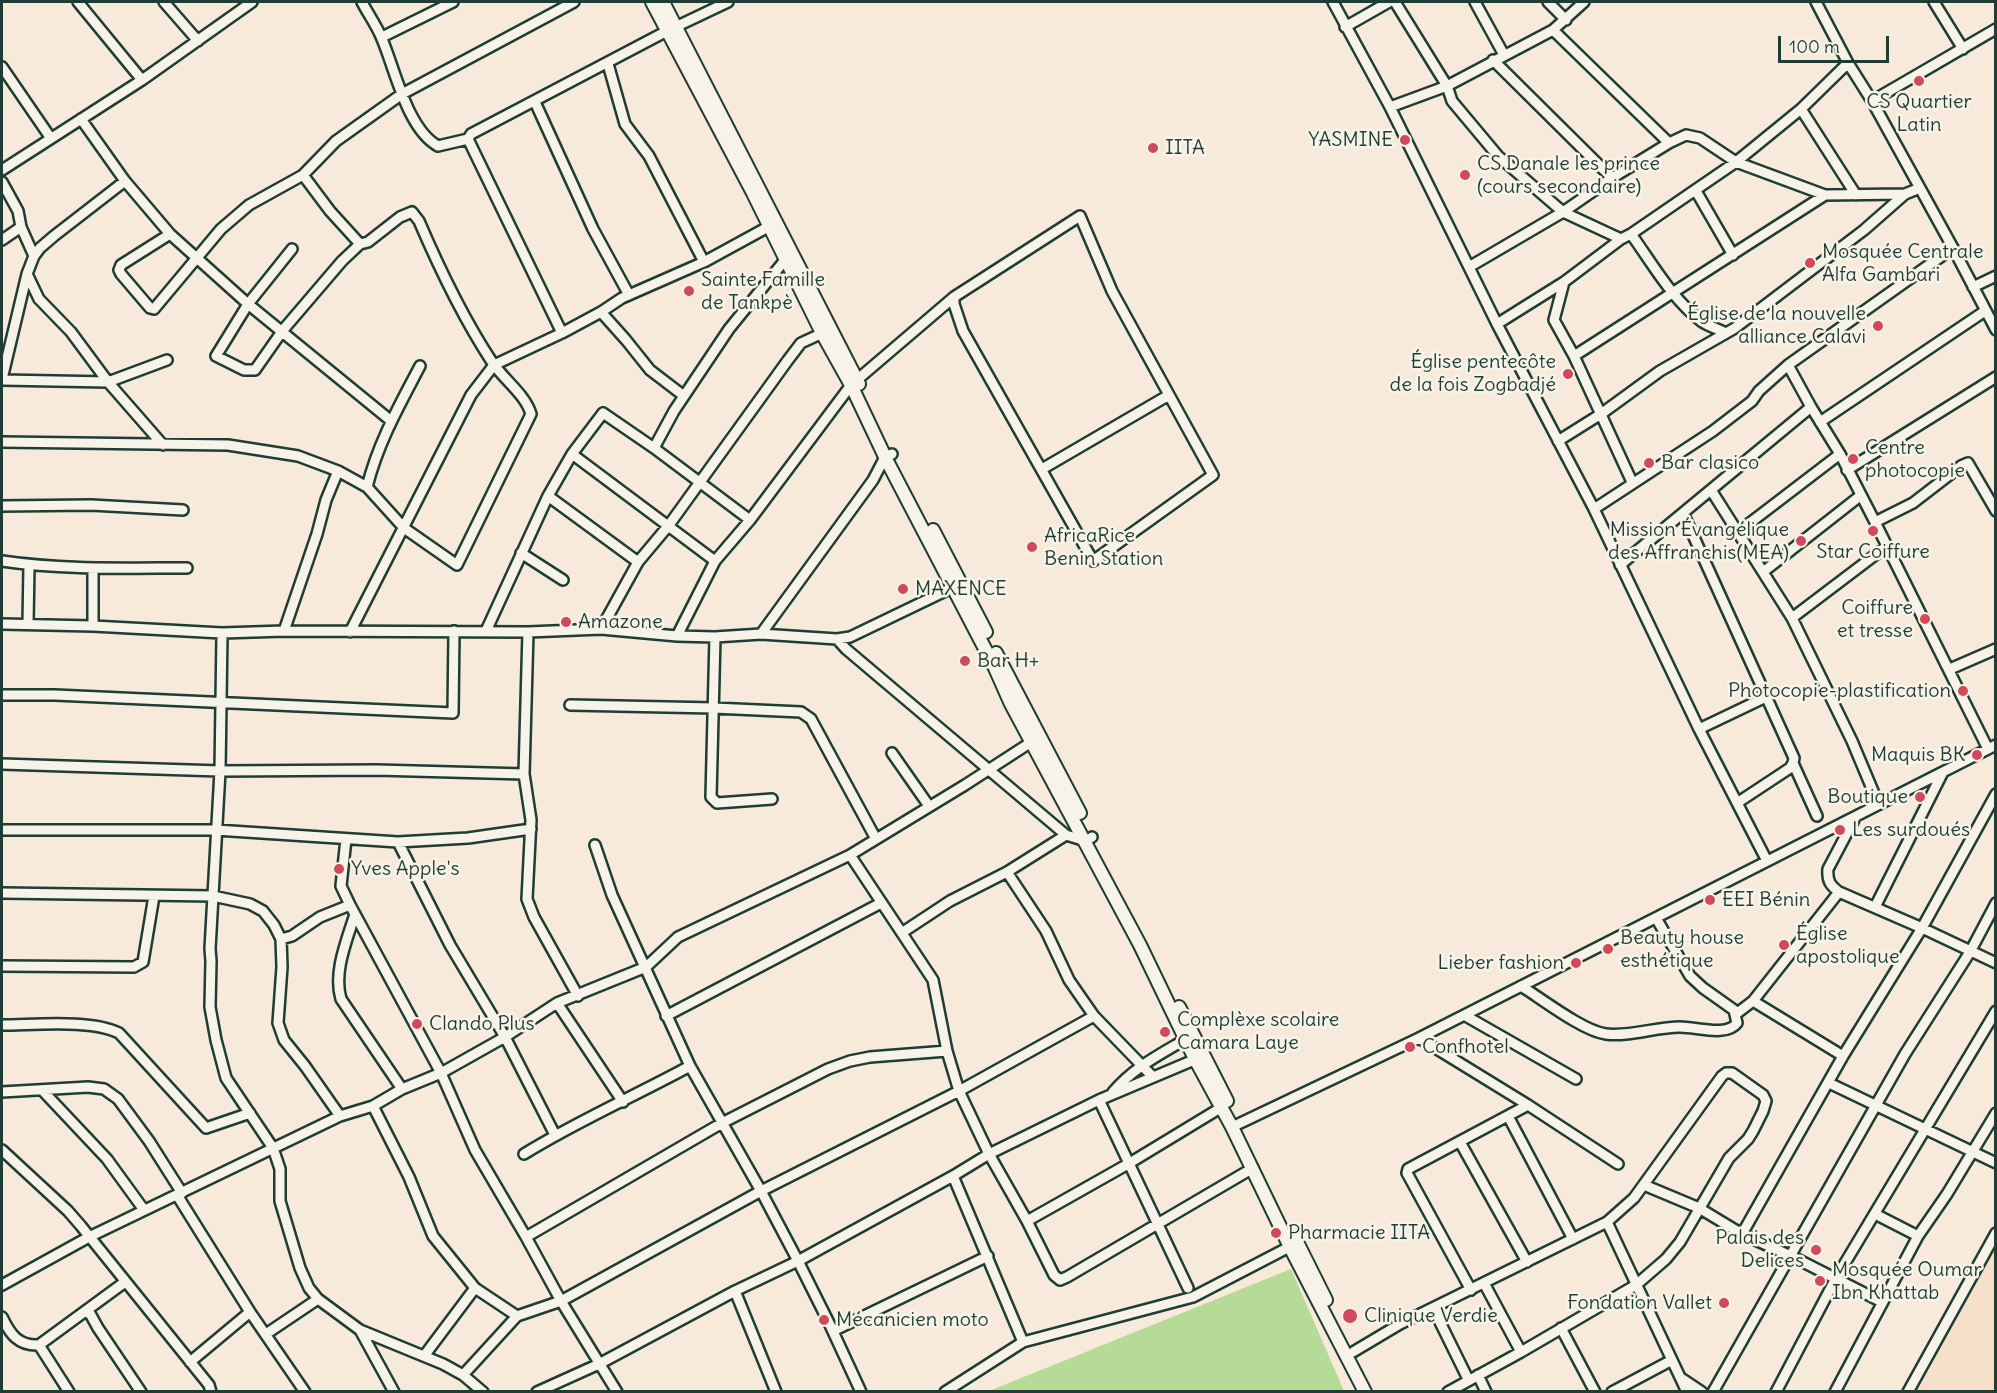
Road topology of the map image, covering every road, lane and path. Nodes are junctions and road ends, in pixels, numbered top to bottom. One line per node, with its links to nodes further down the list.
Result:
1 (78, 2): 32 (street)
2 (164, 2): 25 (street)
3 (252, 2): 25 (street)
4 (362, 2): 24 (street)
5 (453, 2): 18 (street)
6 (574, 2): 34 (street)
7 (652, 2): 21 (main road)
8 (663, 2): 21 (main road)
9 (728, 2): 21 (street)
10 (1333, 2): 20 (street)
11 (1389, 2): 20 (street)
12 (1395, 2): 33 (street)
13 (1475, 2): 27 (street)
14 (1548, 2): 19 (street)
15 (1584, 2): 19 (street)
16 (1816, 2): 29 (street)
17 (1934, 2): 26 (street)
18 (435, 5): 24 (street)
19 (1566, 20): 23 (street)
20 (1345, 27): 37 (street)
21 (672, 29): 30 (street); 56 (main road)
22 (1995, 29): 26 (street)
23 (1552, 30): 27 (street); 42 (street)
24 (382, 37): 34 (street)
25 (198, 41): 32 (street)
26 (1963, 49): 35 (street)
27 (1504, 56): 28 (street)
28 (1493, 60): 33 (street); 46 (street)
29 (1848, 63): 35 (street); 38 (street)
30 (608, 64): 36 (street); 68 (street)
31 (2, 67): 40 (street)
32 (142, 80): 39 (street)
33 (1447, 86): 37 (street); 54 (street)
34 (402, 94): 41 (street); 45 (street)
35 (1872, 101): 49 (street)
36 (535, 102): 41 (street); 75 (street)
37 (1390, 107): 69 (street)
38 (1801, 109): 43 (street); 52 (street)
39 (81, 119): 40 (street); 47 (street)
40 (50, 137): 44 (street)
41 (468, 139): 84 (street)
42 (1669, 143): 43 (street); 46 (street)
43 (1737, 162): 50 (street); 51 (street)
44 (2, 168)
45 (303, 175): 61 (street); 67 (street)
46 (1612, 178): 54 (street)
47 (125, 181): 57 (street); 65 (street)
48 (2, 182): 55 (street)
49 (1920, 188): 53 (street); 62 (street)
50 (1696, 191): 58 (street); 64 (street)
51 (1825, 195): 52 (street); 64 (street)
52 (1856, 195): 53 (street)
53 (1905, 195): 85 (street)
54 (1563, 212): 59 (street); 69 (street)
55 (21, 227): 60 (street); 65 (street)
56 (773, 227): 66 (main road); 68 (street)
57 (170, 234): 67 (street); 67 (street)
58 (1631, 234): 59 (street); 74 (street)
59 (1621, 239): 72 (street)
60 (2, 240)
61 (360, 243): 81 (street); 88 (street)
62 (1953, 248): 73 (street); 89 (street)
63 (292, 249): 77 (street)
64 (1733, 255): 74 (street)
65 (34, 256): 70 (street)
66 (789, 257): 83 (main road); 95 (street)
67 (196, 259): 77 (street)
68 (704, 262): 75 (street)
69 (1469, 267): 80 (street)
70 (27, 274): 92 (street); 93 (street)
71 (1995, 276): 73 (street)
72 (1564, 282): 80 (street); 86 (street)
73 (1973, 287): 78 (street)
74 (1673, 293): 85 (street); 86 (street)
75 (629, 295): 79 (street)
76 (954, 297): 94 (street); 96 (street); 108 (street)
77 (248, 304): 81 (street); 81 (street)
78 (1985, 311): 82 (street); 100 (street)
79 (601, 312): 84 (street); 95 (street)
80 (1497, 324): 101 (street)
81 (283, 330): 99 (street)
82 (1995, 330)
83 (826, 332): 94 (main road); 112 (street)
84 (562, 333): 88 (street)
85 (1726, 333): 98 (street)
86 (1574, 356): 98 (street)
87 (168, 360): 93 (street)
88 (494, 365): 125 (street); 125 (street)
89 (1788, 365): 97 (street); 111 (street)
90 (420, 366): 99 (street)
91 (1995, 377): 109 (street)
92 (2, 379): 93 (street)
93 (108, 382): 103 (street)
94 (854, 382): 107 (main road); 122 (street)
95 (684, 396): 104 (street)
96 (1169, 396): 108 (street); 108 (street)
97 (1811, 407): 100 (street); 114 (street)
98 (1601, 414): 101 (street); 111 (street)
99 (390, 420): 113 (street)
100 (1820, 422): 106 (street)
101 (1557, 441): 118 (street)
102 (2, 442): 103 (street)
103 (163, 445): 110 (street)
104 (654, 448): 105 (street); 112 (street)
105 (572, 454): 115 (street); 124 (street)
106 (1840, 454): 109 (street); 126 (street)
107 (889, 455): 138 (main road); 150 (street)
108 (1042, 469)
109 (1847, 470): 116 (street)
110 (338, 471): 113 (street); 144 (street)
111 (1632, 482): 118 (street)
112 (699, 483): 122 (street); 124 (street)
113 (367, 487): 125 (street)
114 (1711, 490): 121 (street); 126 (street)
115 (548, 496): 128 (street); 131 (street)
116 (1860, 496): 123 (street); 136 (street)
117 (2, 506): 119 (street)
118 (1594, 509): 133 (street)
119 (183, 510)
120 (1995, 511): 123 (street)
121 (1683, 513): 133 (street); 157 (street)
122 (750, 520): 130 (street)
123 (1875, 522): 127 (street)
124 (669, 525): 130 (street); 131 (street)
125 (404, 528): 147 (street)
126 (1738, 532): 136 (street)
127 (1887, 546): 139 (street); 155 (street)
128 (521, 554): 137 (street); 146 (street)
129 (2, 561): 132 (street)
130 (715, 561): 151 (street)
131 (638, 562): 143 (street)
132 (29, 565): 134 (street); 141 (street)
133 (1620, 565): 161 (street)
134 (93, 568): 135 (street); 142 (street)
135 (187, 568)
136 (1763, 572): 139 (street)
137 (563, 580)
138 (957, 586): 153 (street); 162 (main road)
139 (1792, 618): 174 (street)
140 (2, 624): 141 (street)
141 (28, 624): 142 (street)
142 (93, 626): 149 (street)
143 (602, 629): 148 (street); 151 (street)
144 (284, 631): 147 (street); 149 (street)
145 (454, 631): 146 (street); 147 (street); 158 (street)
146 (486, 631): 148 (street)
147 (350, 632)
148 (528, 632): 170 (street)
149 (222, 633): 158 (street)
150 (761, 634): 152 (street); 153 (street)
151 (677, 636): 152 (street)
152 (716, 637): 160 (street)
153 (837, 639): 167 (street)
154 (1995, 649): 155 (street)
155 (1950, 669): 163 (street)
156 (2, 695): 158 (street)
157 (1766, 696): 161 (street); 165 (street)
158 (221, 702): 168 (street)
159 (570, 705): 160 (street)
160 (714, 708): 172 (street); 183 (street)
161 (1699, 729): 173 (street)
162 (1036, 738): 167 (street); 184 (main road)
163 (1991, 747): 169 (street)
164 (892, 753): 175 (street)
165 (1793, 763): 173 (street); 176 (street)
166 (2, 764): 168 (street)
167 (987, 769): 175 (street); 181 (street)
168 (220, 771): 170 (street); 180 (street)
169 (1943, 772): 174 (street); 196 (street)
170 (524, 774): 178 (street)
171 (1995, 794): 199 (street)
172 (772, 799)
173 (1737, 803): 188 (street)
174 (1878, 803): 177 (street)
175 (929, 806): 183 (street)
176 (1817, 816)
177 (1856, 816): 188 (street); 190 (street)
178 (531, 829): 185 (street); 207 (street)
179 (2, 830): 180 (street)
180 (216, 830): 182 (street); 193 (street)
181 (1066, 835): 184 (street); 189 (street)
182 (346, 839): 185 (street); 197 (street)
183 (876, 839): 187 (street)
184 (1089, 839): 218 (main road); 221 (main road)
185 (398, 842): 216 (street)
186 (595, 845): 205 (street)
187 (850, 855): 194 (street); 205 (street)
188 (1767, 861): 198 (street)
189 (1007, 872): 200 (street); 214 (street)
190 (1839, 892): 196 (street); 208 (street)
191 (2, 893): 192 (street)
192 (154, 896): 193 (street); 204 (street)
193 (213, 896): 201 (street); 239 (street)
194 (881, 903): 200 (street); 213 (street)
195 (1995, 903): 202 (street)
196 (1875, 907): 199 (street)
197 (352, 909): 201 (street); 224 (street); 228 (street)
198 (1656, 918): 206 (street); 211 (street)
199 (1922, 928): 202 (street); 220 (street)
200 (903, 932): 219 (street)
201 (280, 939): 241 (street)
202 (1970, 951): 203 (street); 236 (street)
203 (1995, 963)
204 (2, 966)
205 (646, 967): 207 (street); 213 (street)
206 (1521, 986): 211 (street); 212 (street)
207 (578, 996): 209 (street)
208 (1753, 1001): 211 (street); 220 (street)
209 (557, 1003): 216 (street); 234 (street)
210 (1995, 1011): 245 (street)
211 (1736, 1014)
212 (1464, 1015): 217 (street); 226 (street)
213 (666, 1016): 223 (street)
214 (1094, 1016): 222 (street); 231 (street)
215 (2, 1025): 239 (street)
216 (506, 1037): 224 (street); 246 (street)
217 (1419, 1038): 235 (street); 244 (street)
218 (1186, 1039): 221 (main road); 222 (street)
219 (947, 1052): 231 (street); 243 (street)
220 (1843, 1056): 227 (street)
221 (1199, 1057): 225 (street); 238 (main road); 244 (main road)
222 (1141, 1065): 225 (street); 232 (street)
223 (690, 1066): 234 (street); 243 (street)
224 (441, 1073): 228 (street); 271 (street)
225 (1153, 1077): 232 (street)
226 (1576, 1079)
227 (1828, 1083): 236 (street); 268 (street)
228 (402, 1089): 237 (street)
229 (42, 1090): 230 (street); 260 (street); 262 (street)
230 (2, 1092)
231 (959, 1092): 252 (street); 259 (street)
232 (1111, 1095): 233 (street)
233 (1099, 1100): 252 (street); 254 (street)
234 (622, 1102): 246 (street)
235 (1528, 1105): 242 (street); 255 (street)
236 (1876, 1105): 245 (street); 275 (street)
237 (373, 1106): 241 (street); 283 (street)
238 (1222, 1107): 244 (main road); 254 (street)
239 (250, 1113): 248 (street)
240 (1995, 1113): 250 (street)
241 (339, 1116): 248 (street)
242 (1508, 1116): 247 (street); 272 (street)
243 (722, 1123): 259 (street); 271 (street)
244 (1236, 1126): 256 (main road); 273 (main road)
245 (1925, 1130): 250 (street); 263 (street)
246 (555, 1135): 251 (street)
247 (1460, 1142): 277 (street); 285 (street)
248 (273, 1148): 260 (street); 287 (street)
249 (2, 1150): 270 (street)
250 (1972, 1153): 253 (street); 269 (street)
251 (524, 1154)
252 (989, 1154): 257 (street); 264 (street)
253 (1995, 1163)
254 (1128, 1164): 264 (street); 266 (street)
255 (1618, 1164)
256 (1253, 1168): 266 (street); 273 (main road)
257 (953, 1176): 274 (street); 276 (street)
258 (1644, 1185): 261 (street); 261 (street); 265 (street)
259 (761, 1191): 276 (street); 288 (street)
260 (179, 1194): 262 (street); 292 (street)
261 (1699, 1208): 268 (street); 282 (street)
262 (144, 1210): 270 (street)
263 (1875, 1214): 269 (street); 278 (street)
264 (1028, 1221): 266 (street)
265 (1607, 1222): 272 (street); 282 (street)
266 (1156, 1224): 284 (street)
267 (1995, 1233): 333 (street)
268 (1742, 1234): 275 (street)
269 (1918, 1236): 289 (street)
270 (89, 1237): 279 (street); 281 (street)
271 (526, 1237): 288 (street)
272 (1573, 1239): 277 (street)
273 (1294, 1245): 299 (street); 301 (main road); 322 (main road)
274 (988, 1256): 297 (street); 299 (street)
275 (1791, 1256): 278 (street); 330 (street)
276 (798, 1261): 286 (street); 297 (street)
277 (1527, 1262): 280 (street)
278 (1836, 1278): 289 (street); 331 (street)
279 (125, 1282): 291 (street); 305 (street)
280 (1484, 1283): 285 (street); 302 (street)
281 (2, 1285)
282 (1636, 1285): 295 (street); 304 (street)
283 (475, 1288): 293 (street); 303 (street)
284 (1188, 1288)
285 (1471, 1290): 290 (street)
286 (735, 1291): 306 (street); 319 (street)
287 (318, 1299): 296 (street); 298 (street)
288 (561, 1301): 293 (street); 306 (street)
289 (1882, 1302): 332 (street)
290 (1433, 1308): 301 (street); 310 (street)
291 (88, 1310): 300 (street); 313 (street)
292 (250, 1312): 298 (street); 305 (street)
293 (517, 1316): 307 (street)
294 (2, 1317): 300 (street)
295 (1561, 1328): 302 (street); 326 (street)
296 (360, 1330): 303 (street); 315 (street)
297 (833, 1331): 320 (street)
298 (266, 1334): 311 (street)
299 (1023, 1342): 321 (street)
300 (39, 1345): 312 (street)
301 (1353, 1352): 323 (main road)
302 (1521, 1352): 308 (street)
303 (424, 1356): 307 (street)
304 (1672, 1360): 309 (street); 327 (street)
305 (190, 1362): 314 (street)
306 (599, 1364): 317 (street); 318 (street)
307 (463, 1375): 316 (street)
308 (1478, 1375): 310 (street); 325 (street)
309 (1681, 1378): 328 (street); 329 (street)
310 (1468, 1379): 324 (street)
311 (300, 1390)
312 (69, 1392)
313 (141, 1392)
314 (211, 1392)
315 (394, 1392)
316 (483, 1392)
317 (537, 1392)
318 (617, 1392)
319 (776, 1392)
320 (861, 1392)
321 (945, 1392)
322 (1365, 1392)
323 (1374, 1392)
324 (1448, 1392)
325 (1486, 1392)
326 (1595, 1392)
327 (1612, 1392)
328 (1687, 1392)
329 (1702, 1392)
330 (1713, 1392)
331 (1776, 1392)
332 (1835, 1392)
333 (1908, 1392)

